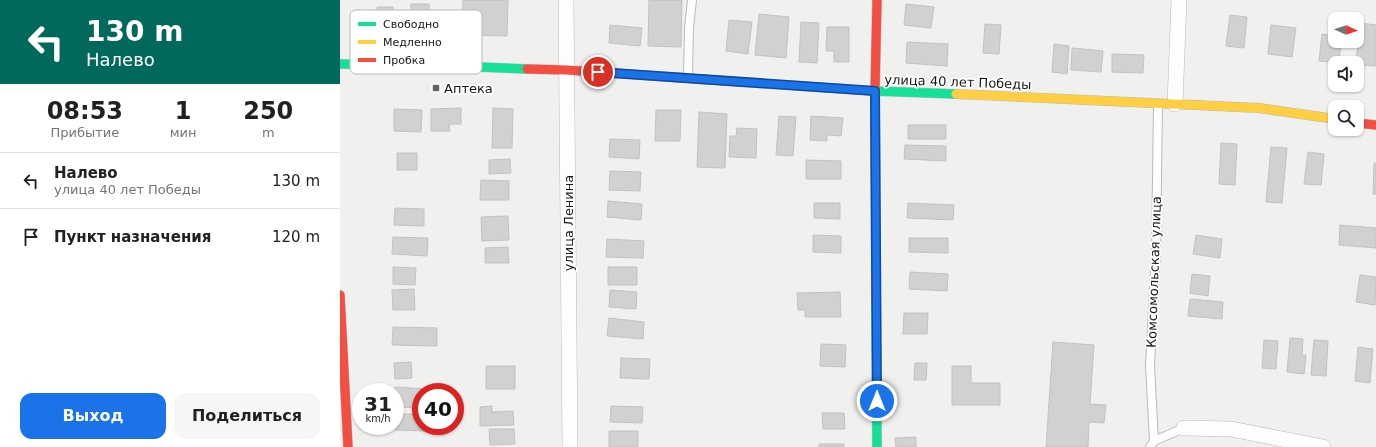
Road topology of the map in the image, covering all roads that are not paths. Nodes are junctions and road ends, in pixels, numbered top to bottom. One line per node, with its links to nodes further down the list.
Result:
1 (566, 0): 6 (street, улица Ленина)
2 (692, 0): 7 (lane)
3 (877, 0): 8 (main road)
4 (1178, 0): 10 (street)
5 (482, 66): 6 (main road, улица 40 лет Победы)
6 (568, 70): 7 (main road, улица 40 лет Победы); 18 (street, улица Ленина)
7 (688, 78): 8 (main road, улица 40 лет Победы)
8 (875, 91): 9 (main road, улица 40 лет Победы); 19 (main road)
9 (1158, 103): 10 (main road, улица 40 лет Победы); 16 (lane, Комсомольская улица)
10 (1175, 104): 11 (main road, улица 40 лет Победы)
11 (1328, 118)
12 (1364, 124): 13 (main road)
13 (1376, 125)
14 (340, 295): 17 (main road)
15 (1184, 428): 16 (lane); 20 (street)
16 (1152, 444)
17 (348, 447)
18 (570, 447)
19 (878, 447)
20 (1323, 447)

